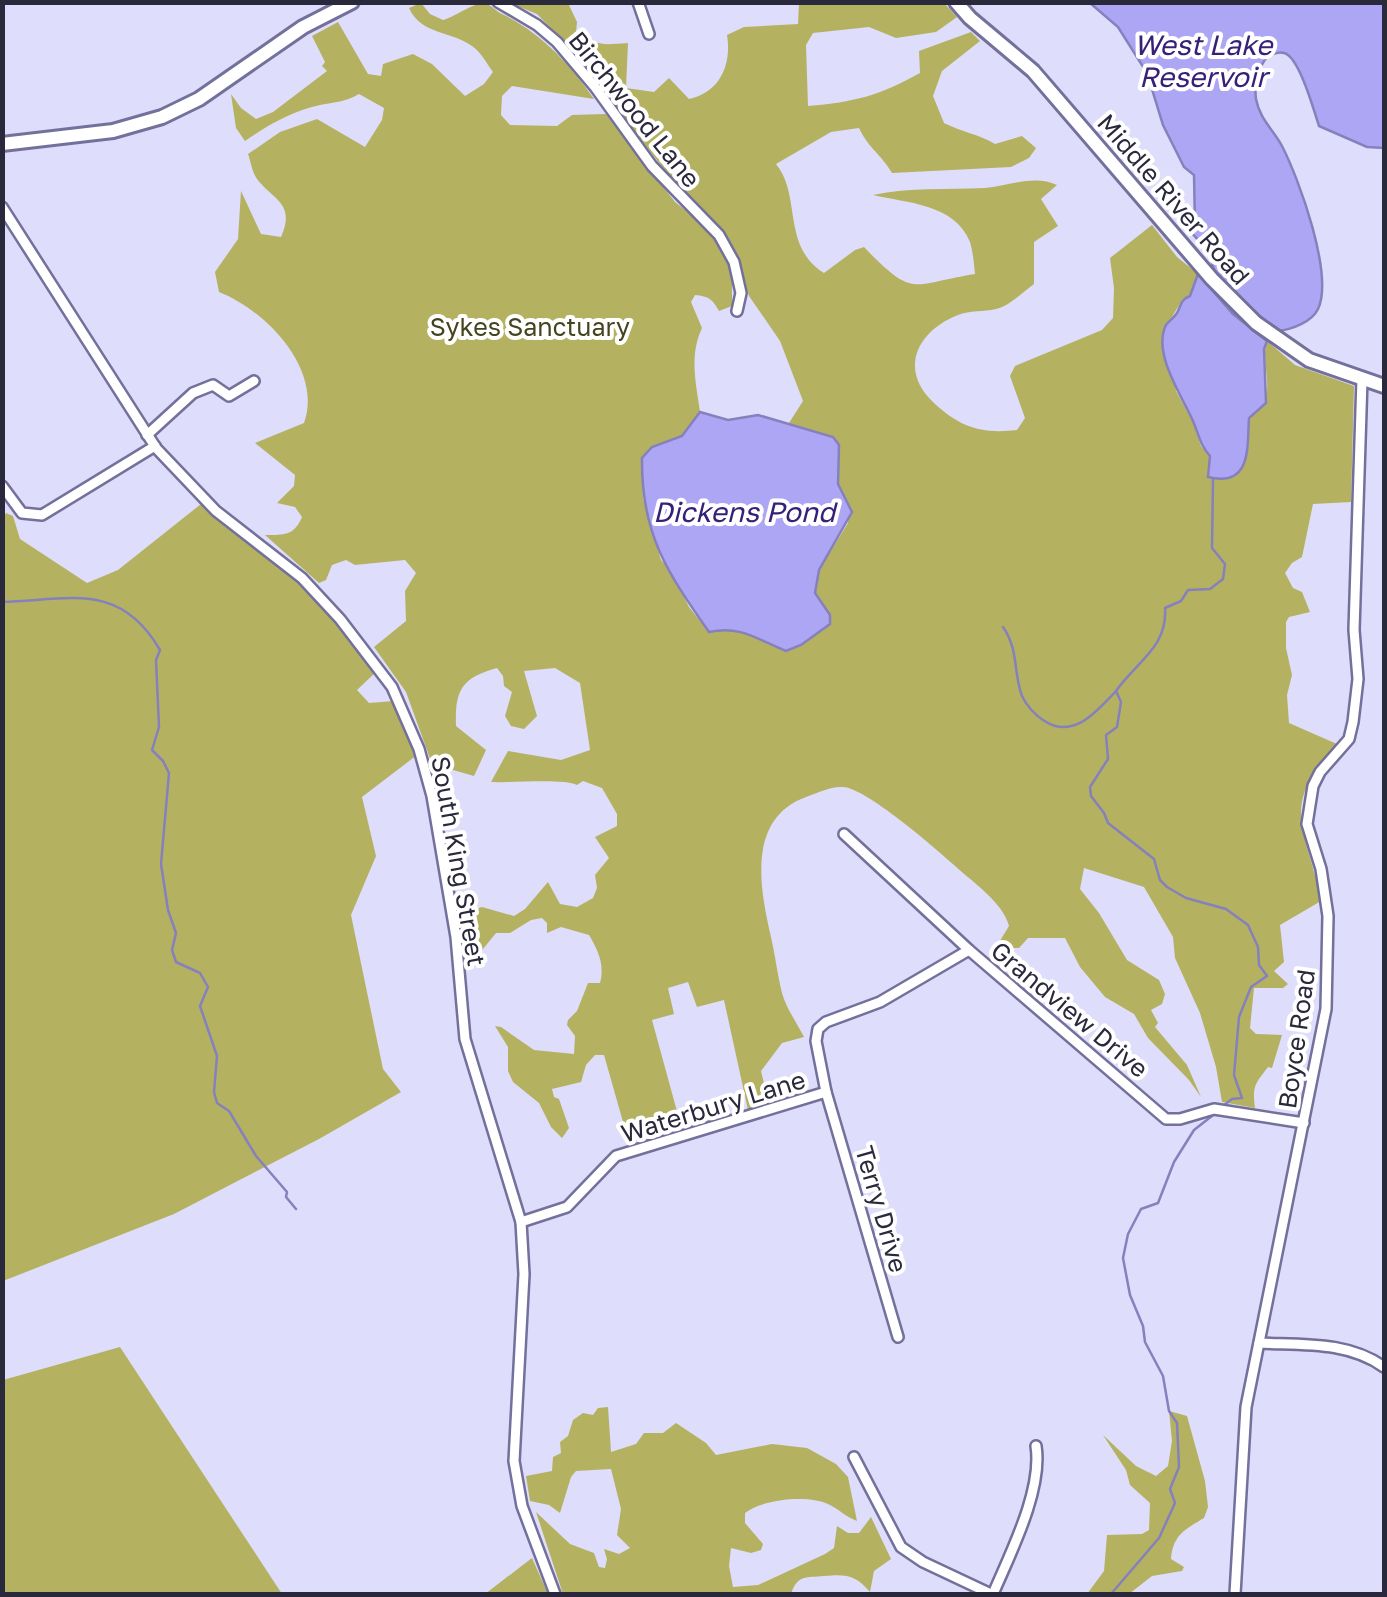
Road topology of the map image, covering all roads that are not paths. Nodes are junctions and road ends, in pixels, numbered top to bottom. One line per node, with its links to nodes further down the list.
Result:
1 (352, 2): 6 (main road)
2 (498, 2): 8 (street, Birchwood Lane)
3 (638, 2): 5 (street)
4 (956, 2): 9 (main road, Middle River Road)
5 (649, 34)
6 (2, 144)
7 (2, 208): 12 (street, South King Street)
8 (737, 311)
9 (1362, 379): 11 (main road, Middle River Road); 18 (street, Boyce Road)
10 (254, 381): 12 (street)
11 (1384, 386)
12 (147, 435): 13 (street, South King Street)
13 (155, 446): 14 (street); 19 (street, South King Street)
14 (2, 486)
15 (844, 834): 16 (street, Grandview Drive)
16 (968, 950): 17 (street, Waterbury Lane); 18 (street, Grandview Drive)
17 (826, 1092): 19 (street, Waterbury Lane); 20 (street, Terry Drive)
18 (1304, 1123): 21 (street, Boyce Road)
19 (521, 1222): 25 (street, South King Street)
20 (898, 1337)
21 (1259, 1343): 22 (street); 27 (street, Boyce Road)
22 (1384, 1367)
23 (1036, 1446): 26 (street)
24 (854, 1457): 26 (street)
25 (555, 1594)
26 (992, 1594)
27 (1235, 1594)

